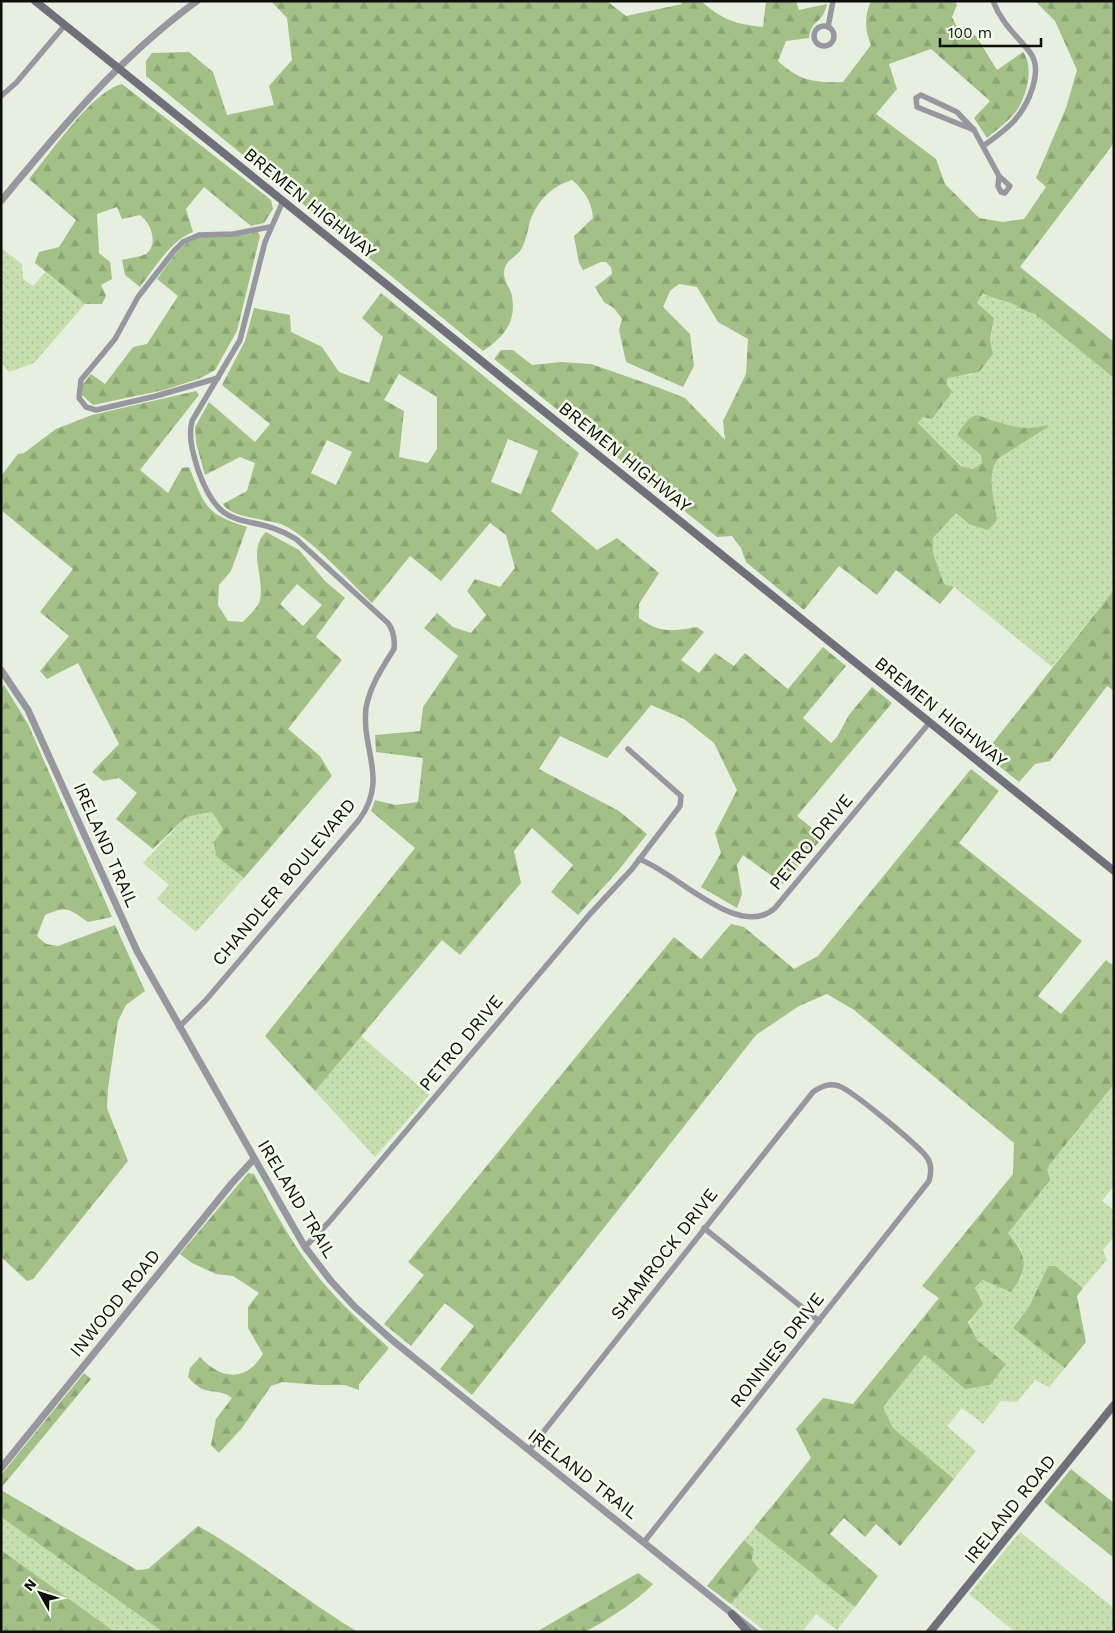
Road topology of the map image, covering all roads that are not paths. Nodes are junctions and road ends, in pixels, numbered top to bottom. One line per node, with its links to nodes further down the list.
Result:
1 (35, 1): 5 (main road, BREMEN HIGHWAY)
2 (197, 1): 7 (street)
3 (833, 1): 6 (street)
4 (992, 1): 10 (street)
5 (66, 25): 7 (main road, BREMEN HIGHWAY); 8 (street)
6 (828, 28)
7 (118, 67): 12 (street); 13 (main road, BREMEN HIGHWAY)
8 (1, 96)
9 (974, 130): 9 (street); 10 (street)
10 (984, 146): 11 (street)
11 (999, 176)
12 (1, 201)
13 (283, 201): 14 (street, CHANDLER BOULEVARD); 17 (main road, BREMEN HIGHWAY)
14 (270, 227): 15 (street, CHANDLER BOULEVARD); 15 (street)
15 (218, 378): 21 (street, CHANDLER BOULEVARD)
16 (1, 670): 21 (street, IRELAND TRAIL)
17 (930, 722): 19 (street, PETRO DRIVE); 20 (main road, BREMEN HIGHWAY)
18 (628, 749): 19 (street, PETRO DRIVE)
19 (639, 859): 25 (street, PETRO DRIVE)
20 (1114, 871)
21 (179, 1027): 22 (street, IRELAND TRAIL)
22 (254, 1159): 25 (street, IRELAND TRAIL); 29 (street, INWOOD ROAD)
23 (931, 1176): 24 (street, SHAMROCK DRIVE); 26 (street, RONNIES DRIVE)
24 (704, 1228): 26 (street); 28 (street, SHAMROCK DRIVE)
25 (305, 1247): 28 (street, IRELAND TRAIL)
26 (819, 1321): 30 (street, RONNIES DRIVE)
27 (1114, 1406): 34 (main road, IRELAND ROAD)
28 (529, 1450): 30 (street, IRELAND TRAIL)
29 (1, 1468)
30 (644, 1542): 31 (street, IRELAND TRAIL)
31 (732, 1614): 32 (main road); 33 (street, IRELAND TRAIL)
32 (748, 1632)
33 (755, 1632)
34 (930, 1632)

